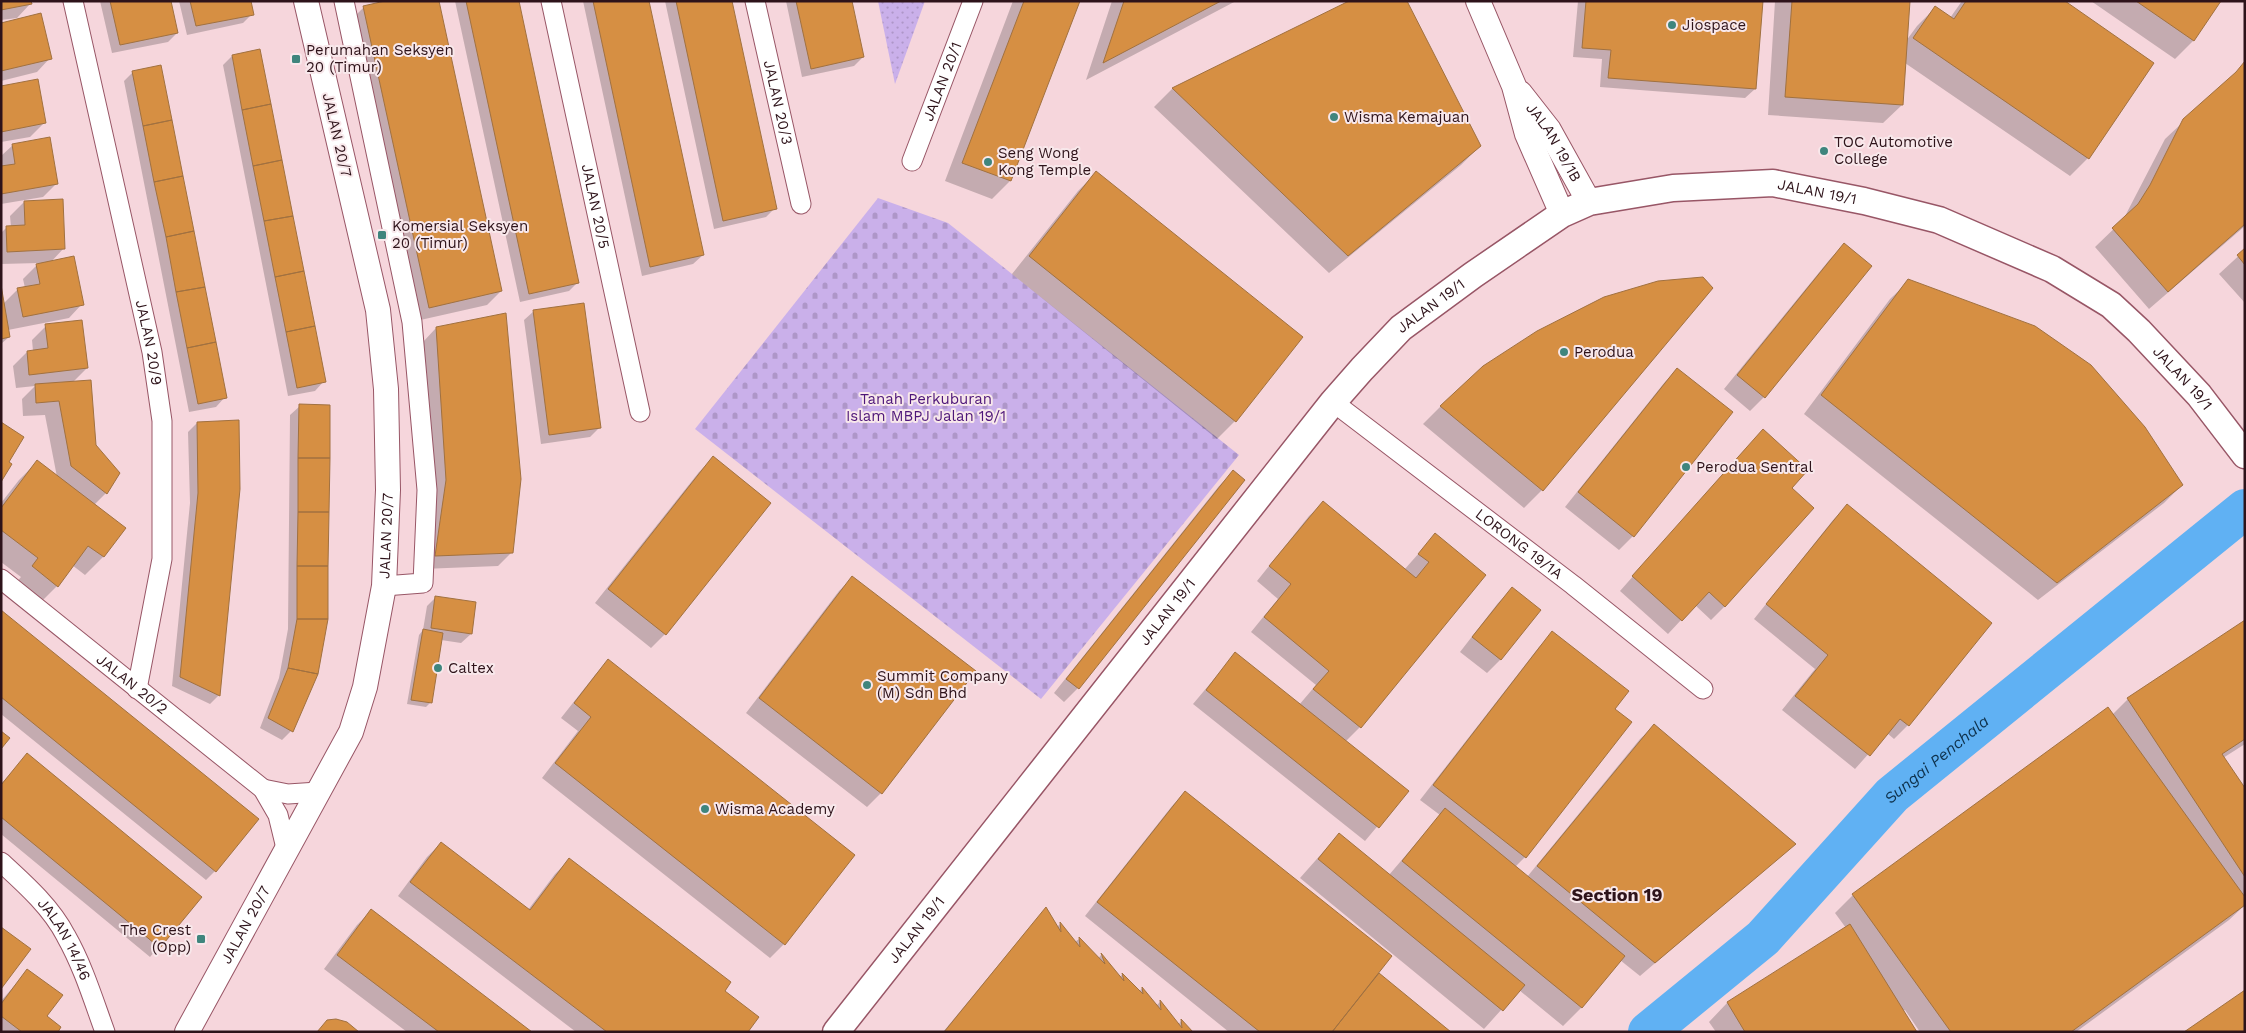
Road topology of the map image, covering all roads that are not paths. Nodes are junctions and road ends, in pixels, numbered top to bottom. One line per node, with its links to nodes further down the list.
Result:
1 (73, 1): 18 (street, JALAN 20/9)
2 (306, 1): 17 (street, JALAN 20/7)
3 (344, 1): 17 (street)
4 (550, 1): 14 (street, JALAN 20/5)
5 (755, 1): 11 (street, JALAN 20/3)
6 (973, 1): 9 (street, JALAN 20/1)
7 (1478, 1): 8 (street, JALAN 19/1B)
8 (1514, 86): 10 (street, JALAN 19/1B); 12 (street, JALAN 19/1B)
9 (912, 162)
10 (1589, 202): 12 (main road, JALAN 19/1); 15 (main road, JALAN 19/1)
11 (801, 204)
12 (1562, 214): 13 (main road, JALAN 19/1)
13 (1333, 402): 19 (street, LORONG 19/1A); 26 (main road, JALAN 19/1)
14 (640, 412)
15 (2243, 452)
16 (1, 579): 18 (street, JALAN 20/2)
17 (384, 586): 21 (street, JALAN 20/7)
18 (137, 689): 20 (street, JALAN 20/2)
19 (1703, 689)
20 (263, 789): 21 (street, JALAN 20/2); 22 (street, JALAN 20/2)
21 (318, 792): 22 (street, JALAN 20/7)
22 (286, 848): 25 (street, JALAN 20/7)
23 (1, 862): 24 (street, JALAN 14/46)
24 (105, 1032)
25 (187, 1032)
26 (836, 1032)

